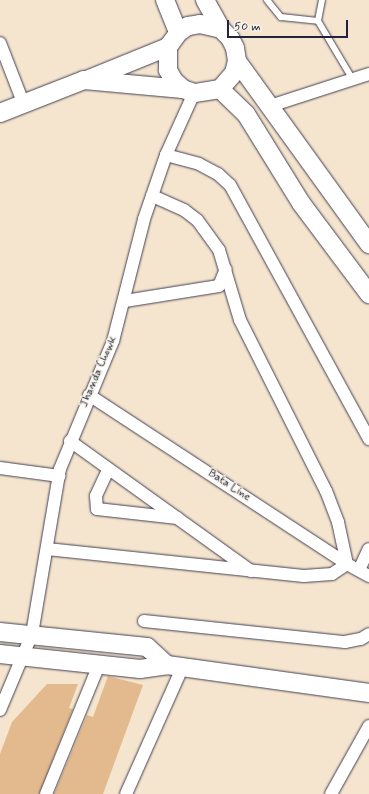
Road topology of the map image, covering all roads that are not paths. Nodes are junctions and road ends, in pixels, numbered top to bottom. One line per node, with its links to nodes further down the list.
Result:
1 (165, 0): 7 (street)
2 (205, 0): 6 (street)
3 (268, 0): 5 (lane)
4 (322, 0): 5 (lane)
5 (318, 21): 12 (lane)
6 (221, 29): 7 (street); 9 (street)
7 (173, 40): 11 (street); 14 (street)
8 (0, 44): 15 (street)
9 (237, 61): 13 (street); 16 (street)
10 (369, 74): 12 (street)
11 (84, 80): 14 (street); 15 (street)
12 (353, 80): 16 (street)
13 (220, 89): 14 (street); 22 (street)
14 (188, 91): 18 (street, Jhanda Chowk)
15 (24, 105): 17 (street)
16 (270, 106): 20 (street)
17 (0, 112)
18 (166, 155): 19 (street, Jhanda Chowk); 25 (street)
19 (152, 196): 21 (street); 23 (street, Jhanda Chowk)
20 (369, 244)
21 (226, 269): 23 (street); 33 (street)
22 (369, 294)
23 (125, 301): 24 (street, Jhanda Chowk)
24 (89, 395): 26 (street, Jhanda Chowk); 33 (street, Bata Line)
25 (369, 439)
26 (70, 441): 28 (street); 29 (street, Jhanda Chowk)
27 (0, 468): 29 (street)
28 (108, 470): 30 (street); 30 (street)
29 (59, 476): 31 (street, Jhanda Chowk)
30 (177, 518): 34 (street)
31 (47, 549): 34 (street); 38 (street, Jhanda Chowk)
32 (369, 549): 35 (street)
33 (347, 564): 34 (street); 35 (street, Bata Line)
34 (252, 571)
35 (364, 573)
36 (144, 621): 39 (street)
37 (0, 632): 38 (street)
38 (32, 634): 41 (street, Jhanda Chowk); 43 (street)
39 (369, 634)
40 (0, 654): 41 (street)
41 (23, 657): 42 (street); 45 (street, Jhanda Chowk)
42 (99, 665): 43 (street); 47 (street)
43 (174, 666): 44 (street); 48 (street)
44 (369, 693)
45 (0, 710)
46 (369, 726): 49 (street)
47 (46, 794)
48 (126, 794)
49 (331, 794)

